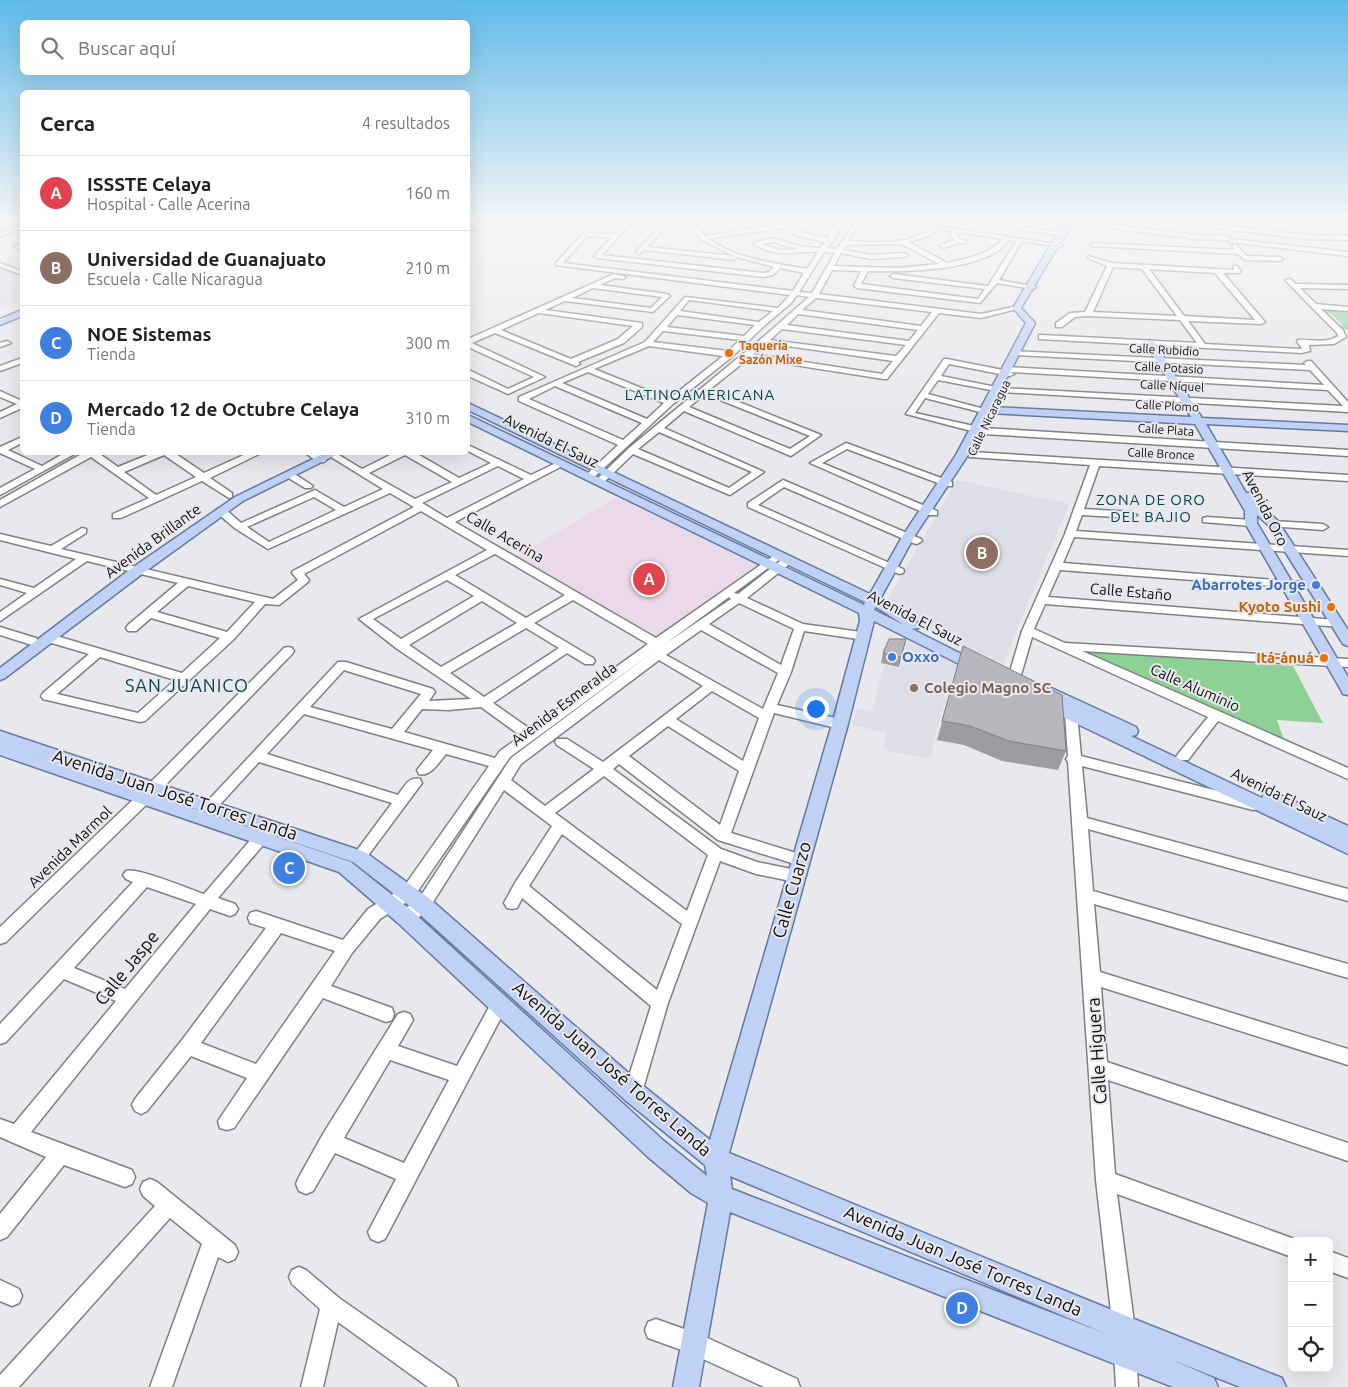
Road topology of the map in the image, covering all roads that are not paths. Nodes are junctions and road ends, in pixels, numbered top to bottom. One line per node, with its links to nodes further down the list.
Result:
1 (593, 286): 14 (street); 14 (street)
2 (693, 286): 15 (street)
3 (708, 286): 15 (street)
4 (801, 286): 15 (street)
5 (818, 286): 16 (street)
6 (858, 286): 13 (street)
7 (972, 286): 13 (street)
8 (1031, 286): 18 (main road)
9 (1101, 286): 26 (street)
10 (1158, 286): 27 (street)
11 (1230, 286): 27 (street)
12 (1294, 286): 17 (street)
13 (990, 288)
14 (567, 298): 22 (street)
15 (793, 298): 16 (street); 16 (street); 21 (street)
16 (809, 300): 24 (street); 25 (street)
17 (1314, 306): 20 (street); 35 (street)
18 (1020, 308): 25 (street); 46 (main road, Calle Nicaragua)
19 (20, 309): 28 (main road)
20 (1348, 309)
21 (780, 310): 23 (street); 29 (street)
22 (539, 311): 34 (street); 34 (street)
23 (674, 312): 29 (street); 32 (street)
24 (797, 312): 31 (street); 33 (street)
25 (935, 313): 33 (street)
26 (1088, 314): 27 (street); 30 (street)
27 (1182, 318): 44 (street)
28 (0, 319)
29 (762, 324): 37 (street)
30 (1059, 325)
31 (780, 326): 38 (street); 40 (street)
32 (660, 328): 37 (street); 43 (street)
33 (923, 328): 40 (street)
34 (495, 330): 39 (street)
35 (1344, 332): 45 (street)
36 (1042, 337): 41 (street)
37 (746, 339): 47 (street)
38 (764, 341): 48 (street); 49 (street)
39 (470, 342)
40 (911, 343): 49 (street)
41 (1154, 343): 44 (street); 51 (main road, Avenida Oro)
42 (470, 344): 56 (street)
43 (648, 344): 47 (street); 54 (street)
44 (1202, 345): 45 (street)
45 (1296, 350): 52 (street)
46 (1018, 353): 51 (street, Calle Rubidio); 55 (main road, Calle Nicaragua)
47 (730, 354): 66 (street)
48 (747, 355): 49 (street); 61 (street)
49 (898, 359)
50 (20, 361): 53 (street)
51 (1165, 361): 52 (street, Calle Rubidio); 58 (main road, Avenida Oro)
52 (1312, 368): 60 (street)
53 (0, 369)
54 (589, 370): 59 (street); 66 (street)
55 (1008, 372): 57 (street, Calle Potasio); 58 (street, Calle Potasio); 62 (main road, Calle Nicaragua)
56 (470, 374)
57 (936, 377): 62 (street, Calle Níquel); 64 (street)
58 (1176, 379): 60 (street, Calle Potasio); 65 (main road, Avenida Oro)
59 (556, 383): 76 (street); 82 (street)
60 (1330, 388): 71 (street)
61 (704, 390): 70 (street); 70 (street)
62 (998, 390): 65 (street, Calle Níquel); 72 (main road, Calle Nicaragua)
63 (0, 393): 67 (street)
64 (923, 395): 72 (street); 79 (street, Calle Plata)
65 (1189, 400): 71 (street, Calle Níquel); 75 (main road, Avenida Oro)
66 (670, 402): 76 (street)
67 (20, 403)
68 (20, 405): 73 (street)
69 (470, 407): 106 (main road, Avenida El Sauz)
70 (683, 408): 77 (street)
71 (1348, 408)
72 (988, 410): 75 (main road, Calle Plomo); 79 (main road, Calle Nicaragua)
73 (0, 415)
74 (470, 419): 100 (main road, Avenida El Sauz)
75 (1202, 421): 78 (main road, Calle Plomo); 81 (main road, Avenida Oro)
76 (648, 422): 82 (street)
77 (658, 428): 82 (street); 82 (street)
78 (1348, 428)
79 (979, 430): 81 (street, Calle Plata); 97 (main road, Calle Nicaragua); 111 (main road, Calle Nicaragua)
80 (20, 441): 84 (street)
81 (1217, 445): 85 (street, Calle Plata); 102 (main road, Avenida Oro)
82 (628, 447): 106 (street)
83 (470, 449): 99 (street)
84 (0, 450): 101 (street)
85 (1348, 453)
86 (68, 455): 101 (street)
87 (89, 455): 117 (street)
88 (96, 455): 103 (street)
89 (157, 455): 103 (street)
90 (170, 455): 107 (street)
91 (242, 455): 107 (street)
92 (322, 455): 105 (main road, Avenida Brillante)
93 (322, 455): 115 (main road, Avenida Brillante)
94 (326, 455): 104 (street, Calle Acerina)
95 (400, 455): 104 (street)
96 (411, 455): 110 (street)
97 (972, 456): 98 (street, Calle Bronce); 111 (main road, Calle Nicaragua)
98 (1096, 462): 102 (street, Calle Bronce); 122 (street)
99 (498, 463): 109 (street); 110 (street)
100 (561, 464): 106 (main road, Avenida El Sauz); 109 (street)
101 (42, 469): 114 (street)
102 (1232, 470): 108 (street, Calle Bronce); 127 (main road, Avenida Oro); 128 (main road, Avenida Oro)
103 (117, 471): 116 (street)
104 (363, 472): 113 (street, Calle Acerina)
105 (290, 475): 112 (street); 119 (main road, Avenida Brillante)
106 (599, 475): 142 (main road, Avenida El Sauz)
107 (204, 478): 115 (street); 116 (street)
108 (1348, 478)
109 (531, 479): 126 (street)
110 (459, 482): 118 (street)
111 (946, 483): 121 (main road, Calle Nicaragua); 121 (street)
112 (311, 489): 120 (street); 129 (street)
113 (390, 489): 118 (street, Calle Acerina); 120 (street)
114 (0, 492)
115 (229, 495): 145 (main road, Avenida Brillante)
116 (156, 499): 124 (street)
117 (0, 504)
118 (418, 505): 126 (street, Calle Acerina); 157 (street)
119 (221, 511): 129 (street); 145 (main road, Avenida Brillante)
120 (344, 511): 129 (street)
121 (930, 511): 134 (main road, Calle Nicaragua)
122 (1078, 512): 123 (street); 132 (street)
123 (1132, 515)
124 (117, 516)
125 (1207, 520): 127 (street)
126 (447, 522): 139 (street, Calle Acerina)
127 (1251, 523): 136 (main road, Avenida Oro)
128 (1274, 524): 130 (street); 137 (main road, Avenida Oro)
129 (240, 527)
130 (1323, 527)
131 (82, 530): 138 (street)
132 (1070, 534): 136 (street); 143 (street)
133 (5, 539): 135 (street); 138 (street)
134 (912, 539): 144 (main road, Calle Nicaragua); 144 (street)
135 (0, 547)
136 (1266, 548): 137 (street); 149 (main road, Avenida Oro)
137 (1289, 549): 140 (street); 150 (main road, Avenida Oro)
138 (52, 550): 141 (street)
139 (495, 550): 146 (street); 153 (street, Calle Acerina)
140 (1348, 552)
141 (84, 558): 145 (street); 151 (street)
142 (778, 562): 152 (street, Avenida Esmeralda); 155 (street, Avenida Esmeralda); 159 (main road, Avenida El Sauz)
143 (1056, 566): 149 (street); 156 (street)
144 (895, 569): 159 (main road, Calle Nicaragua)
145 (133, 570): 148 (street); 170 (main road, Avenida Brillante); 171 (main road, Avenida Brillante)
146 (447, 575): 154 (street); 173 (street)
147 (0, 582): 151 (street)
148 (186, 582): 157 (street); 158 (street)
149 (1288, 584): 150 (street); 162 (main road, Avenida Oro)
150 (1313, 586): 163 (main road, Avenida Oro)
151 (36, 592): 160 (street)
152 (726, 594): 155 (street); 176 (street, Avenida Esmeralda)
153 (573, 595): 161 (street); 176 (street, Calle Acerina)
154 (483, 596): 161 (street); 173 (street)
155 (739, 598): 164 (street, Avenida Esmeralda); 165 (street)
156 (1041, 600): 162 (street, Calle Estaño); 168 (street)
157 (269, 602): 169 (street)
158 (150, 614): 166 (street); 169 (street)
159 (871, 615): 165 (street); 187 (main road, Avenida El Sauz); 197 (main road, Calle Cuarzo)
160 (0, 618)
161 (525, 622): 175 (street); 184 (street)
162 (1309, 622): 163 (street, Calle Estaño); 180 (main road, Avenida Oro)
163 (1337, 624): 172 (main road, Avenida Oro)
164 (701, 625): 176 (street, Avenida Esmeralda); 183 (street)
165 (800, 627): 183 (street)
166 (132, 628)
167 (0, 631): 171 (street)
168 (1028, 631): 174 (street, Calle Aluminio); 187 (street)
169 (229, 636): 186 (street)
170 (49, 638): 178 (street); 185 (main road, Avenida Brillante)
171 (32, 641): 182 (main road, Avenida Brillante)
172 (1348, 641)
173 (400, 645): 184 (street)
174 (1060, 645): 180 (street); 195 (street, Calle Aluminio)
175 (567, 648): 179 (street); 190 (street)
176 (660, 649): 188 (street, Calle Acerina); 199 (street, Avenida Esmeralda); 213 (street, Avenida Esmeralda)
177 (288, 651): 215 (street, Avenida Marmol)
178 (98, 653): 186 (street); 186 (street)
179 (589, 661)
180 (1332, 662): 181 (street); 189 (main road, Avenida Oro)
181 (1348, 663)
182 (0, 664)
183 (785, 672): 193 (street)
184 (440, 673): 190 (street)
185 (0, 675)
186 (183, 678)
187 (1012, 679): 194 (main road, Avenida El Sauz); 206 (main road, Avenida El Sauz)
188 (711, 686): 193 (street, Calle Acerina); 196 (street)
189 (1348, 690)
190 (485, 702): 191 (street); 199 (street)
191 (419, 705): 192 (street); 198 (street)
192 (302, 709): 198 (street); 204 (street)
193 (768, 712): 197 (street, Calle Acerina); 211 (street)
194 (1071, 714): 207 (street, Calle Higuera); 220 (main road, Avenida El Sauz)
195 (1216, 715): 206 (street); 212 (street, Calle Aluminio)
196 (668, 720): 205 (street); 211 (street)
197 (840, 724): 230 (main road, Calle Cuarzo)
198 (395, 734): 203 (street)
199 (530, 736): 208 (street, Avenida Esmeralda)
200 (0, 737): 215 (main road, Avenida Juan José Torres Landa)
201 (562, 742): 209 (street)
202 (0, 749): 215 (main road, Avenida Juan José Torres Landa)
203 (442, 749): 208 (street); 210 (street)
204 (256, 756): 217 (street); 219 (street)
205 (620, 757): 209 (street); 226 (street)
206 (1183, 757): 225 (main road, Avenida El Sauz)
207 (1073, 759): 220 (street); 222 (street, Calle Higuera)
208 (498, 764): 216 (street, Avenida Esmeralda)
209 (604, 769): 221 (street); 228 (street)
210 (424, 770)
211 (748, 770): 226 (street)
212 (1348, 774)
213 (503, 782): 218 (street, Avenida Esmeralda); 221 (street)
214 (415, 783): 217 (street)
215 (149, 792): 219 (main road, Avenida Juan José Torres Landa); 224 (main road, Avenida Juan José Torres Landa); 244 (street, Avenida Marmol)
216 (473, 800): 218 (street); 232 (street, Avenida Esmeralda)
217 (401, 801): 229 (street)
218 (489, 805): 238 (street, Avenida Esmeralda)
219 (209, 807): 224 (main road, Avenida Juan José Torres Landa)
220 (1272, 810): 227 (main road, Avenida El Sauz)
221 (546, 813): 223 (street)
222 (1080, 821): 233 (street, Calle Higuera); 234 (street)
223 (561, 824): 231 (street); 242 (street)
224 (265, 833): 229 (main road, Avenida Juan José Torres Landa); 235 (street, Calle Jaspe); 237 (main road, Avenida Juan José Torres Landa)
225 (1348, 834)
226 (723, 836): 230 (street)
227 (1348, 847)
228 (716, 853): 230 (street); 242 (street)
229 (359, 857): 232 (main road, Avenida Juan José Torres Landa)
230 (798, 868): 269 (main road, Calle Cuarzo)
231 (520, 887): 236 (street); 251 (street)
232 (408, 893): 237 (street, Avenida Esmeralda); 238 (main road, Avenida Juan José Torres Landa)
233 (1086, 895): 247 (street); 248 (street, Calle Higuera)
234 (1348, 895)
235 (207, 901): 239 (street); 246 (street); 250 (street, Calle Jaspe)
236 (512, 903)
237 (391, 904): 240 (main road, Avenida Juan José Torres Landa); 245 (street, Avenida Esmeralda)
238 (423, 905): 240 (street, Avenida Esmeralda); 262 (main road, Avenida Juan José Torres Landa)
239 (230, 909)
240 (405, 917): 252 (main road, Avenida Juan José Torres Landa)
241 (256, 918): 243 (street)
242 (689, 921): 251 (street)
243 (277, 926): 245 (street); 256 (street)
244 (0, 937)
245 (346, 948): 249 (street, Avenida Esmeralda)
246 (61, 970): 250 (street); 255 (street)
247 (1348, 971)
248 (1092, 977): 258 (street); 259 (street, Calle Higuera)
249 (320, 989): 253 (street); 260 (street, Avenida Esmeralda)
250 (128, 998): 265 (street, Calle Jaspe)
251 (660, 1003): 262 (street)
252 (500, 1005): 261 (street); 275 (main road, Avenida Juan José Torres Landa)
253 (386, 1014)
254 (404, 1020): 257 (street)
255 (0, 1036)
256 (188, 1046): 260 (street); 263 (street)
257 (386, 1050): 261 (street); 266 (street)
258 (1348, 1057)
259 (1098, 1068): 267 (street); 272 (street, Calle Higuera)
260 (259, 1074): 264 (street, Avenida Esmeralda)
261 (462, 1076): 270 (street)
262 (633, 1092): 269 (main road, Avenida Juan José Torres Landa)
263 (141, 1105)
264 (227, 1121)
265 (8, 1132): 268 (street)
266 (330, 1141): 270 (street); 273 (street)
267 (1348, 1152)
268 (61, 1154): 271 (street); 277 (street)
269 (716, 1159): 275 (main road); 284 (main road, Avenida Juan José Torres Landa)
270 (409, 1175): 278 (street)
271 (125, 1177)
272 (1106, 1180): 279 (street); 284 (street, Calle Higuera)
273 (306, 1184)
274 (150, 1189): 276 (street)
275 (721, 1197): 286 (main road); 287 (main road, Avenida Juan José Torres Landa)
276 (169, 1204): 289 (street); 290 (street)
277 (0, 1230)
278 (378, 1232)
279 (1288, 1246)
280 (1333, 1262): 281 (street)
281 (1348, 1268)
282 (299, 1277): 283 (street)
283 (332, 1306): 288 (street); 291 (street)
284 (1124, 1328): 287 (street, Calle Higuera); 296 (main road, Avenida Juan José Torres Landa)
285 (656, 1330): 286 (street)
286 (693, 1343): 292 (main road); 293 (street)
287 (1126, 1354): 294 (street, Calle Higuera); 295 (main road, Avenida Juan José Torres Landa)
288 (445, 1386)
289 (4, 1387)
290 (161, 1387)
291 (312, 1387)
292 (686, 1387)
293 (789, 1387)
294 (1127, 1387)
295 (1205, 1387)
296 (1273, 1387)

